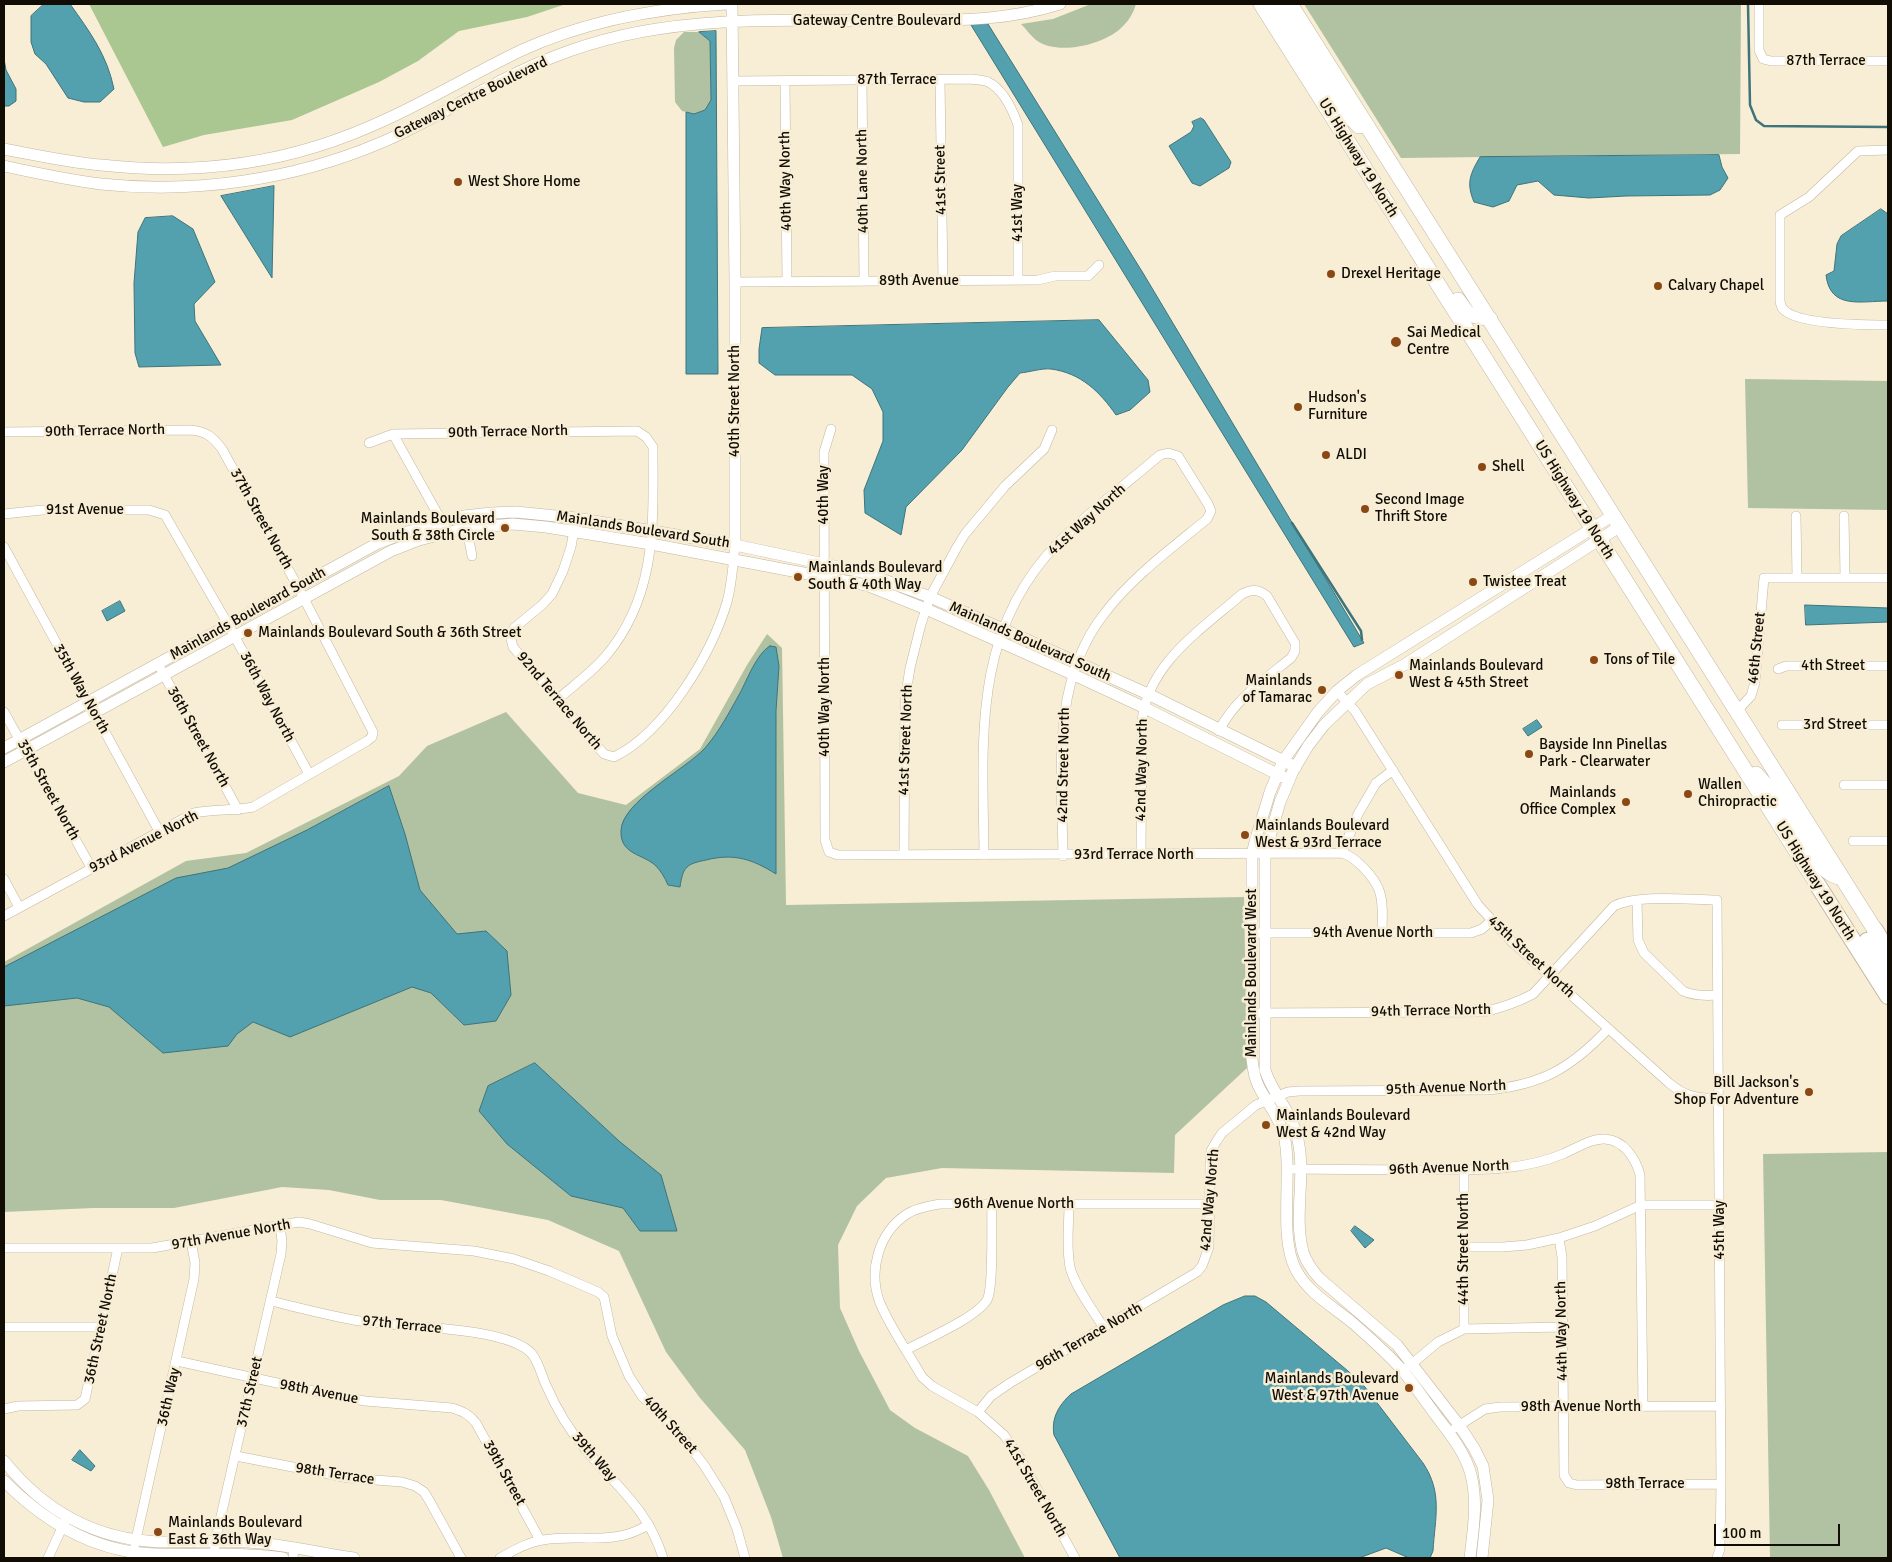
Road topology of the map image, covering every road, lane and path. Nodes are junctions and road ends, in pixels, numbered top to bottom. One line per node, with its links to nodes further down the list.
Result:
1 (726, 4): 11 (street, Gateway Centre Boulevard)
2 (732, 4): 10 (street, 40th Street North)
3 (1010, 4): 9 (street)
4 (1060, 4): 9 (street, Gateway Centre Boulevard)
5 (1261, 4): 23 (highway, US Highway 19 North)
6 (1274, 4): 21 (highway)
7 (1290, 4): 21 (highway, US Highway 19 North)
8 (1759, 4): 12 (street, 87th Terrace)
9 (1012, 16): 10 (street, Gateway Centre Boulevard)
10 (731, 21): 13 (street, Gateway Centre Boulevard); 16 (street, 40th Street North)
11 (535, 45): 13 (street); 19 (street, Gateway Centre Boulevard)
12 (1888, 61)
13 (543, 62): 22 (street, Gateway Centre Boulevard)
14 (862, 80): 15 (street, 87th Terrace); 17 (street, 87th Terrace); 26 (street, 40th Lane North)
15 (940, 80): 18 (street, 87th Terrace); 27 (street, 41st Street)
16 (733, 81): 17 (street, 87th Terrace); 28 (street, 40th Street North)
17 (785, 81): 29 (street, 40th Way North)
18 (1018, 146): 25 (street, 41st Way)
19 (4, 148)
20 (1888, 150): 31 (street)
21 (1384, 153): 30 (highway, US Highway 19 North)
22 (4, 166)
23 (1375, 184): 30 (highway); 47 (highway, US Highway 19 North)
24 (1099, 266): 25 (street, 89th Avenue)
25 (1018, 280): 27 (street, 89th Avenue)
26 (864, 281): 27 (street, 89th Avenue); 29 (street, 89th Avenue)
27 (942, 281)
28 (735, 282): 29 (street, 89th Avenue); 53 (street, 40th Street North)
29 (787, 282)
30 (1490, 319): 45 (highway, US Highway 19 North)
31 (1888, 324)
32 (832, 430): 57 (street, 40th Way)
33 (1052, 430): 63 (street, 41st Street North)
34 (4, 432): 35 (street, 90th Terrace North)
35 (207, 433): 62 (street, 37th Street North)
36 (393, 434): 37 (street, 90th Terrace North); 46 (street); 50 (street, 90th Terrace North)
37 (369, 442)
38 (4, 514): 39 (street, 91st Avenue)
39 (165, 515): 66 (street, 36th Way North)
40 (464, 516): 43 (street, Mainlands Boulevard South); 46 (street, Mainlands Boulevard South); 48 (street)
41 (1796, 516): 59 (street)
42 (1844, 516): 60 (street)
43 (576, 518): 49 (street); 50 (street, Mainlands Boulevard South)
44 (1207, 519): 65 (street, 41st Way North); 68 (street, 42nd Street North)
45 (1615, 521): 47 (street, Mainlands Boulevard West); 51 (street, Mainlands Boulevard West); 80 (highway, US Highway 19 North)
46 (442, 522): 62 (street, Mainlands Boulevard South)
47 (1591, 527): 51 (highway, US Highway 19 North); 74 (street, Mainlands Boulevard West)
48 (466, 528): 49 (street, Mainlands Boulevard South); 55 (street); 62 (street, Mainlands Boulevard South)
49 (574, 531): 52 (street, Mainlands Boulevard South); 76 (street, 92nd Terrace North)
50 (653, 532): 52 (street); 53 (street, Mainlands Boulevard South)
51 (1599, 540): 73 (highway, US Highway 19 North); 77 (street, Mainlands Boulevard West)
52 (652, 544): 56 (street, Mainlands Boulevard South); 76 (street)
53 (735, 545): 56 (street, 40th Street North); 57 (street, Mainlands Boulevard South)
54 (4, 547): 78 (street, 35th Way North)
55 (472, 556)
56 (734, 559): 58 (street, Mainlands Boulevard South); 90 (street, 40th Street North)
57 (824, 563): 58 (street, 40th Way North); 63 (street, Mainlands Boulevard South)
58 (824, 576): 64 (street, Mainlands Boulevard South); 104 (street, 40th Way North)
59 (1797, 578): 60 (street); 80 (street, 46th Street)
60 (1845, 578): 61 (street)
61 (1888, 578)
62 (301, 592): 66 (street, Mainlands Boulevard South); 86 (street, 37th Street North)
63 (930, 597): 64 (street, 41st Street North); 65 (street, Mainlands Boulevard South)
64 (926, 609): 67 (street, Mainlands Boulevard South); 108 (street, 41st Street North)
65 (1004, 629): 67 (street, 41st Way North); 68 (street, Mainlands Boulevard South)
66 (231, 631): 71 (street, Mainlands Boulevard South); 95 (street, 36th Way North)
67 (999, 641): 72 (street, Mainlands Boulevard South); 109 (street, 41st Way North)
68 (1076, 662): 72 (street, 42nd Street North); 75 (street, Mainlands Boulevard South)
69 (1888, 666): 70 (street, 4th Street)
70 (1778, 668)
71 (161, 669): 78 (street, Mainlands Boulevard South); 100 (street, 36th Street North)
72 (1072, 674): 79 (street, Mainlands Boulevard South); 111 (street, 42nd Street North)
73 (1690, 684): 80 (highway); 87 (highway, US Highway 19 North)
74 (1337, 691): 77 (street, 45th Street North); 91 (street, Mainlands Boulevard West)
75 (1148, 694): 79 (street, 42nd Way North); 84 (street, Mainlands Boulevard South); 84 (street, 42nd Way North)
76 (557, 700): 90 (street, 92nd Terrace North)
77 (1347, 702): 93 (street, Mainlands Boulevard West); 94 (street, 45th Street North)
78 (92, 706): 85 (street, Mainlands Boulevard South); 89 (street, Mainlands Boulevard South); 101 (street, 35th Way North)
79 (1143, 707): 96 (street, Mainlands Boulevard South); 110 (street, 42nd Way North)
80 (1734, 708): 113 (highway, US Highway 19 North)
81 (4, 712): 85 (street, 35th Street North)
82 (1782, 725): 83 (street, 3rd Street)
83 (1888, 725)
84 (1219, 731): 91 (street, Mainlands Boulevard South)
85 (19, 740): 88 (street, Mainlands Boulevard South); 89 (street, 35th Street North)
86 (367, 741): 95 (street, 93rd Avenue North)
87 (1728, 744): 113 (highway); 115 (highway, US Highway 19 North)
88 (4, 748)
89 (25, 751): 92 (street, Mainlands Boulevard South); 112 (street, 35th Street North)
90 (614, 757)
91 (1283, 761): 93 (street, Mainlands Boulevard South); 96 (street, Mainlands Boulevard West)
92 (4, 762)
93 (1296, 767): 97 (street, Mainlands Boulevard West)
94 (1393, 770): 105 (street); 120 (street, 45th Street North)
95 (309, 774): 100 (street, 93rd Avenue North)
96 (1278, 774): 97 (street, Mainlands Boulevard South); 106 (street, Mainlands Boulevard West)
97 (1289, 780): 107 (street, Mainlands Boulevard West)
98 (1844, 785): 99 (street)
99 (1888, 785)
100 (238, 810): 101 (street, 93rd Avenue North)
101 (159, 831): 112 (street, 93rd Avenue North)
102 (1853, 841): 103 (street)
103 (1888, 841)
104 (829, 852): 108 (street, 93rd Terrace North)
105 (1342, 853): 107 (street, 93rd Terrace North); 124 (street)
106 (1252, 854): 107 (street, 93rd Terrace North); 110 (street, 93rd Terrace North); 122 (street, Mainlands Boulevard West)
107 (1265, 854): 123 (street, Mainlands Boulevard West)
108 (904, 855): 109 (street, 93rd Terrace North)
109 (984, 855): 111 (street, 93rd Terrace North)
110 (1141, 855): 111 (street, 93rd Terrace North)
111 (1063, 856)
112 (92, 869): 118 (street, 93rd Avenue North)
113 (1840, 877): 121 (highway, US Highway 19 North)
114 (4, 879): 118 (street)
115 (1817, 884): 126 (highway); 129 (highway, US Highway 19 North)
116 (1637, 900): 117 (street, 94th Terrace North); 127 (street, 94th Terrace North); 128 (street)
117 (1716, 900): 128 (street, 45th Way)
118 (19, 907): 119 (street, 93rd Avenue North)
119 (4, 916)
120 (1491, 921): 124 (street, 94th Avenue North); 127 (street, 45th Street North)
121 (1875, 930): 125 (highway, US Highway 19 North)
122 (1251, 933): 123 (street, 94th Avenue North); 131 (street, Mainlands Boulevard West)
123 (1264, 933): 124 (street, 94th Avenue North); 130 (street, Mainlands Boulevard West)
124 (1382, 933)
125 (1888, 952)
126 (1888, 975)
127 (1550, 976): 130 (street, 94th Terrace North); 132 (street, 45th Street North)
128 (1717, 995): 134 (street, 45th Way)
129 (1888, 996)
130 (1264, 1012): 131 (street, 94th Terrace North); 133 (street, Mainlands Boulevard West)
131 (1252, 1013): 133 (street, Mainlands Boulevard West)
132 (1608, 1029): 133 (street, 95th Avenue North); 134 (street, 45th Street North)
133 (1272, 1098): 135 (street, Mainlands Boulevard West); 136 (street, Mainlands Boulevard West); 140 (street, 42nd Way North)
134 (1718, 1099): 142 (street, 45th Way)
135 (1287, 1169): 136 (street, 96th Avenue North); 162 (street, Mainlands Boulevard West)
136 (1301, 1169): 137 (street, 96th Avenue North); 161 (street, Mainlands Boulevard West)
137 (1464, 1170): 141 (street, 96th Avenue North); 146 (street, 44th Street North)
138 (992, 1204): 139 (street, 96th Avenue North); 150 (street, 96th Avenue North); 158 (street)
139 (1069, 1204): 140 (street, 96th Avenue North); 155 (street)
140 (1210, 1204): 149 (street, 42nd Way North)
141 (1641, 1205): 142 (street); 144 (street); 166 (street)
142 (1720, 1205): 164 (street, 45th Way)
143 (280, 1226): 145 (street, 97th Avenue North); 151 (street, 97th Avenue North); 152 (street, 37th Street)
144 (1559, 1238): 146 (street); 156 (street, 44th Way North)
145 (191, 1241): 148 (street, 97th Avenue North); 160 (street, 36th Way)
146 (1464, 1247): 157 (street, 44th Street North)
147 (4, 1248): 148 (street, 97th Avenue North)
148 (118, 1248): 154 (street, 36th Street North)
149 (1202, 1266): 155 (street, 96th Terrace North)
150 (876, 1290): 158 (street, 41st Street North)
151 (598, 1292): 191 (street, 40th Street)
152 (271, 1301): 159 (street, 97th Terrace); 163 (street, 37th Street)
153 (4, 1327): 154 (street)
154 (102, 1327): 167 (street, 36th Street North)
155 (1104, 1328): 169 (street, 96th Terrace North)
156 (1562, 1328): 157 (street); 165 (street, 44th Way North)
157 (1464, 1329): 161 (street)
158 (906, 1350): 169 (street, 41st Street North)
159 (531, 1353): 178 (street, 39th Way)
160 (177, 1361): 163 (street, 98th Avenue); 179 (street, 36th Way)
161 (1412, 1363): 162 (street); 170 (street, Mainlands Boulevard West)
162 (1402, 1371): 171 (street, Mainlands Boulevard West)
163 (254, 1378): 168 (street, 98th Avenue); 172 (street, 37th Street)
164 (1720, 1406): 166 (street, 98th Avenue North); 176 (street, 45th Way)
165 (1563, 1407): 166 (street, 98th Avenue North); 170 (street, 98th Avenue North); 175 (street, 44th Way North)
166 (1642, 1407)
167 (4, 1409)
168 (463, 1411): 180 (street, 39th Street)
169 (978, 1412): 192 (street, 41st Street North)
170 (1459, 1425): 171 (street, 98th Avenue North); 194 (street, Mainlands Boulevard West)
171 (1448, 1432): 193 (street, Mainlands Boulevard West)
172 (236, 1456): 181 (street, 37th Street); 188 (street, 98th Terrace)
173 (4, 1461): 177 (street)
174 (4, 1481): 177 (street)
175 (1569, 1483): 176 (street, 98th Terrace)
176 (1721, 1484): 195 (street, 45th Way)
177 (64, 1522): 179 (street); 182 (street); 185 (street)
178 (649, 1526): 180 (street); 190 (street, 39th Way)
179 (136, 1540): 181 (street); 182 (street, 36th Way)
180 (540, 1540): 189 (street)
181 (217, 1542): 183 (street); 184 (street, 37th Street)
182 (133, 1552): 184 (street)
183 (294, 1554): 187 (street)
184 (213, 1556): 186 (street)
185 (48, 1558)
186 (283, 1558)
187 (354, 1558)
188 (461, 1558)
189 (500, 1558)
190 (663, 1558)
191 (745, 1558)
192 (1075, 1558)
193 (1470, 1558)
194 (1482, 1558)
195 (1717, 1558)

